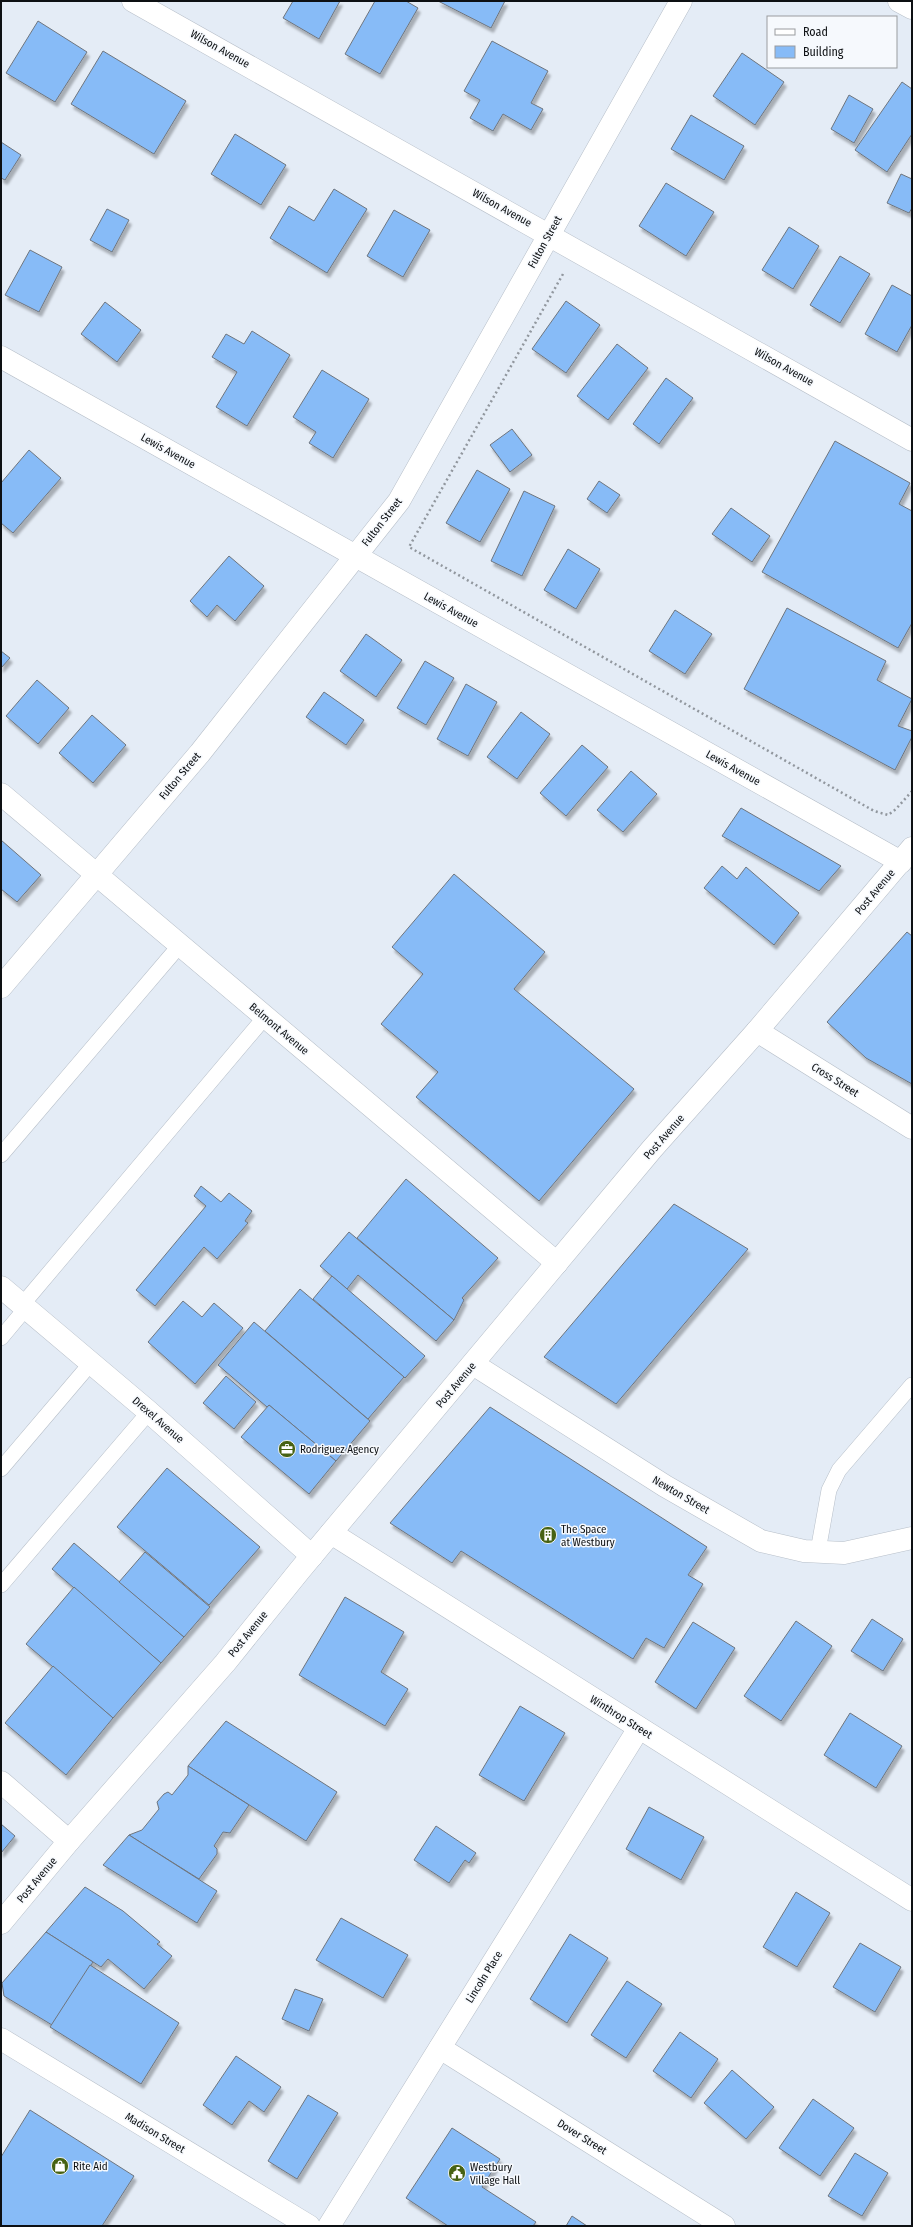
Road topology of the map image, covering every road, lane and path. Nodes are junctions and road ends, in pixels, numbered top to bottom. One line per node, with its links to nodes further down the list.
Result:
1 (133, 1): 5 (street, Wilson Avenue)
2 (681, 1): 5 (street, Fulton Street)
3 (899, 1): 4 (street)
4 (912, 8)
5 (549, 235): 8 (street, Wilson Avenue); 9 (street, Fulton Street)
6 (563, 273): 10 (path)
7 (1, 357): 9 (street, Lewis Avenue)
8 (912, 440)
9 (355, 556): 12 (street, Lewis Avenue); 13 (street, Fulton Street)
10 (912, 791)
11 (1, 794): 13 (street, Belmont Avenue)
12 (906, 855): 17 (street, Post Avenue)
13 (96, 875): 14 (street, Belmont Avenue); 15 (street, Fulton Street)
14 (180, 945): 16 (street, Belmont Avenue); 19 (lane)
15 (1, 987)
16 (265, 1017): 20 (street, Belmont Avenue); 22 (lane)
17 (758, 1031): 18 (street, Cross Street); 20 (street, Post Avenue)
18 (912, 1128)
19 (1, 1155)
20 (557, 1264): 25 (street, Post Avenue)
21 (1, 1287): 22 (street, Drexel Avenue)
22 (24, 1307): 23 (lane); 24 (street, Drexel Avenue)
23 (1, 1338)
24 (91, 1363): 27 (street, Drexel Avenue); 28 (lane)
25 (473, 1364): 29 (street, Post Avenue); 31 (street, Newton Street)
26 (912, 1385): 31 (lane)
27 (148, 1412): 32 (street, Drexel Avenue); 33 (lane)
28 (1, 1469)
29 (331, 1534): 32 (street, Post Avenue); 34 (street, Winthrop Street)
30 (912, 1538): 31 (street, Newton Street)
31 (818, 1551)
32 (312, 1556): 36 (street, Post Avenue)
33 (1, 1585)
34 (639, 1728): 37 (street, Winthrop Street); 40 (street, Lincoln Place)
35 (1, 1782): 36 (street)
36 (69, 1841): 38 (street, Post Avenue)
37 (912, 1900)
38 (1, 1923)
39 (1, 2039): 41 (street, Madison Street)
40 (440, 2048): 42 (street, Lincoln Place); 43 (street, Dover Street)
41 (309, 2226)
42 (329, 2226)
43 (724, 2226)

